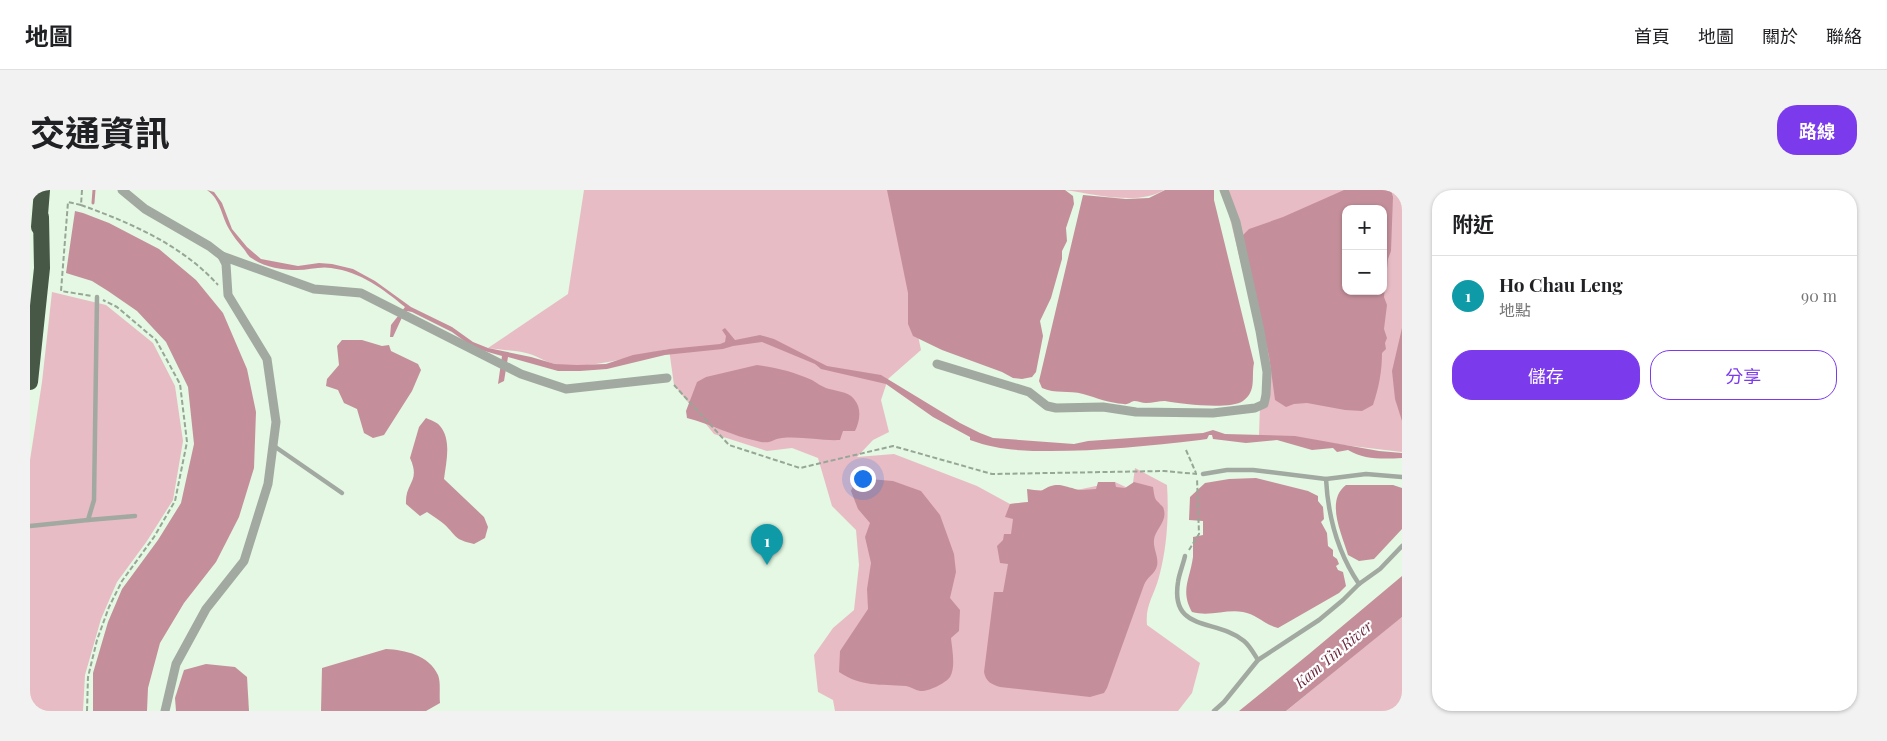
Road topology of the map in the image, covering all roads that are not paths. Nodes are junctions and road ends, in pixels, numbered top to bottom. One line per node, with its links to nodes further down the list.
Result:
1 (42, 190): 4 (highway)
2 (122, 190): 5 (street)
3 (1224, 190): 8 (street)
4 (40, 217): 6 (highway); 10 (highway)
5 (222, 256): 9 (street); 11 (street)
6 (30, 274)
7 (97, 297): 17 (lane)
8 (937, 364)
9 (667, 378)
10 (30, 382)
11 (273, 445): 15 (lane); 23 (street)
12 (1203, 474): 14 (lane)
13 (1402, 477): 14 (lane)
14 (1326, 478): 21 (lane)
15 (342, 493)
16 (135, 516): 17 (lane)
17 (88, 520): 18 (lane)
18 (30, 526)
19 (1402, 546): 21 (lane)
20 (1185, 556): 22 (lane)
21 (1359, 584): 22 (lane)
22 (1258, 660): 24 (lane)
23 (165, 711)
24 (1214, 711)

